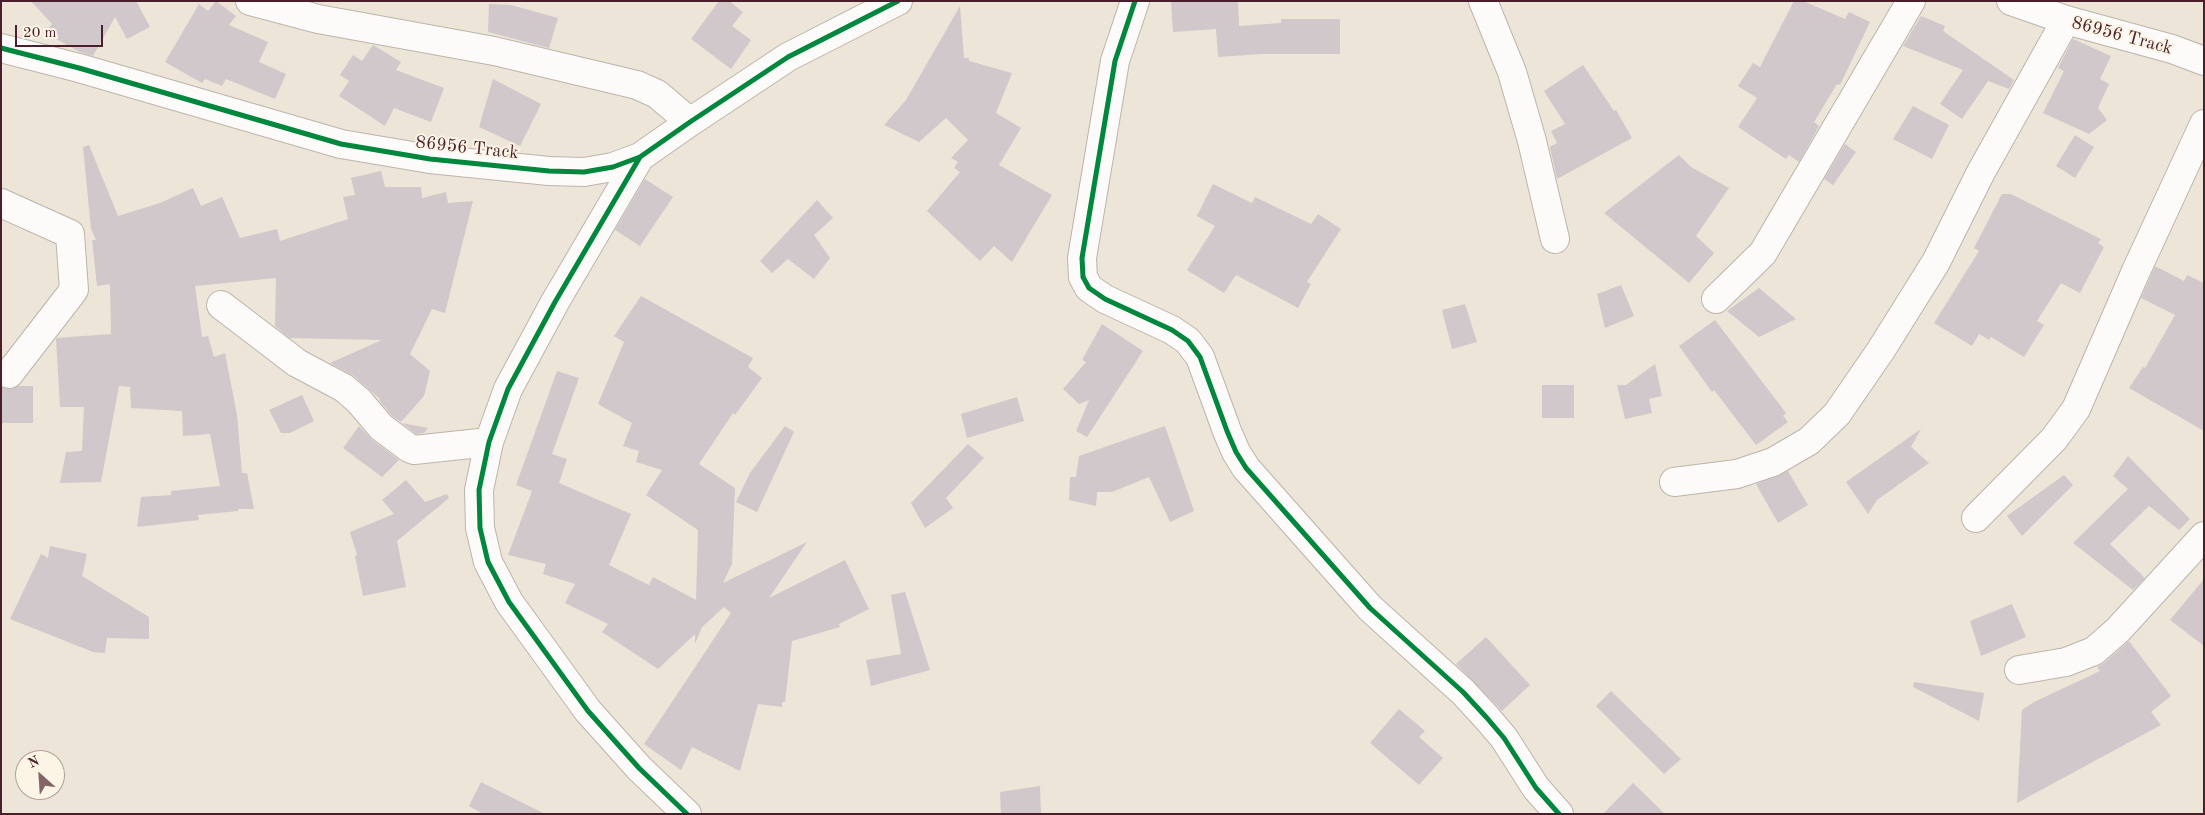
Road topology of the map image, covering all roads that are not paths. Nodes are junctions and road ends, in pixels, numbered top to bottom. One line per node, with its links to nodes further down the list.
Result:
1 (250, 1): 11 (street)
2 (898, 1): 7 (street, 86956 Track)
3 (1135, 1): 25 (street)
4 (1483, 1): 15 (street)
5 (1911, 1): 16 (street)
6 (2011, 1): 8 (street, 86956 Track)
7 (872, 8): 11 (street, 86956 Track)
8 (2053, 11): 10 (street, 86956 Track); 20 (street)
9 (1, 48): 13 (street, 86956 Track)
10 (2204, 61)
11 (690, 122): 13 (street, 86956 Track)
12 (2204, 124): 21 (street)
13 (640, 157): 19 (street)
14 (1, 203): 18 (street)
15 (1555, 239)
16 (1716, 299)
17 (221, 305): 19 (street)
18 (10, 374)
19 (489, 442): 24 (street)
20 (1674, 482)
21 (1976, 518)
22 (2204, 536): 23 (street)
23 (2019, 670)
24 (687, 814)
25 (1559, 814)

